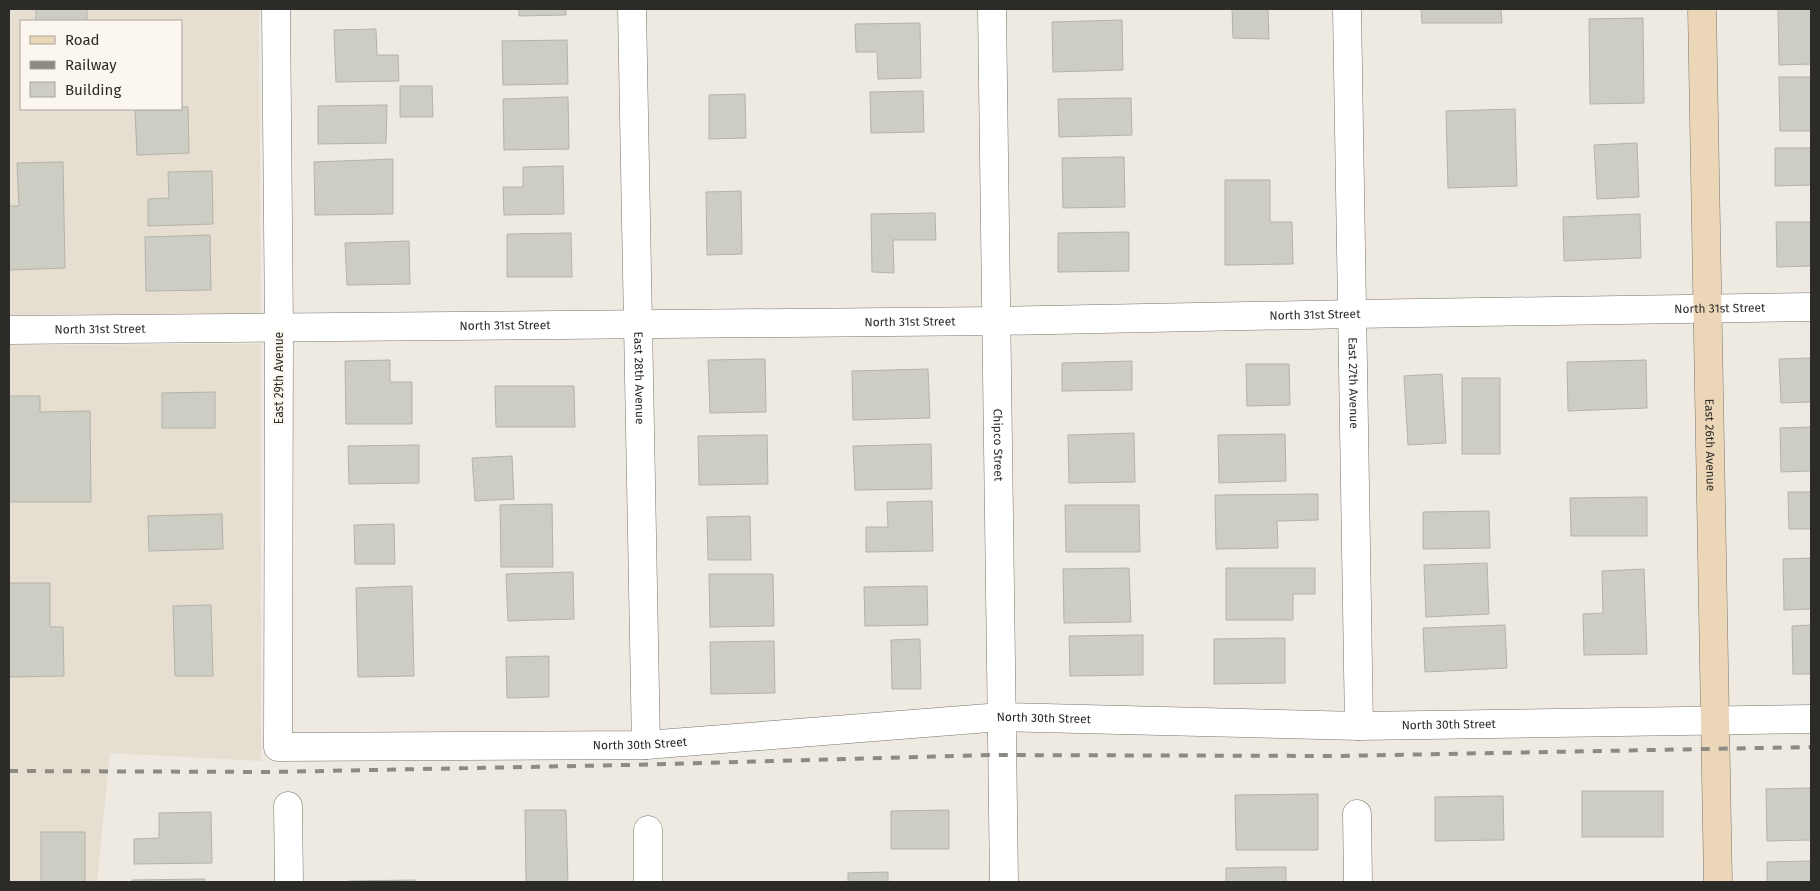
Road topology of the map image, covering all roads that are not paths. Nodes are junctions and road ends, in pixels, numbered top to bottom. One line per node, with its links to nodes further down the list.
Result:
1 (276, 9): 11 (street, East 29th Avenue)
2 (632, 9): 10 (street, East 28th Avenue)
3 (992, 9): 9 (street, Chipco Street)
4 (1347, 9): 8 (street, East 27th Avenue)
5 (1702, 9): 7 (street, East 26th Avenue)
6 (1811, 307): 7 (street, North 31st Street)
7 (1708, 309): 8 (street, North 31st Street); 15 (street, East 26th Avenue)
8 (1353, 314): 9 (street, North 31st Street); 16 (street, East 27th Avenue)
9 (997, 321): 10 (street, North 31st Street); 13 (street, Chipco Street)
10 (638, 324): 11 (street, North 31st Street); 17 (street, East 28th Avenue)
11 (279, 329): 12 (street, North 31st Street); 18 (street, East 29th Avenue)
12 (9, 330)
13 (1000, 718): 16 (street, North 30th Street); 17 (street, North 30th Street); 24 (street, Chipco Street)
14 (1811, 719): 15 (street, North 30th Street)
15 (1716, 720): 16 (street, North 30th Street); 26 (street, East 26th Avenue)
16 (1359, 726)
17 (646, 745): 18 (street, North 30th Street)
18 (278, 747)
19 (288, 806): 22 (street)
20 (1357, 814): 25 (street)
21 (648, 830): 23 (street)
22 (289, 882)
23 (648, 882)
24 (1004, 882)
25 (1358, 882)
26 (1718, 882)

